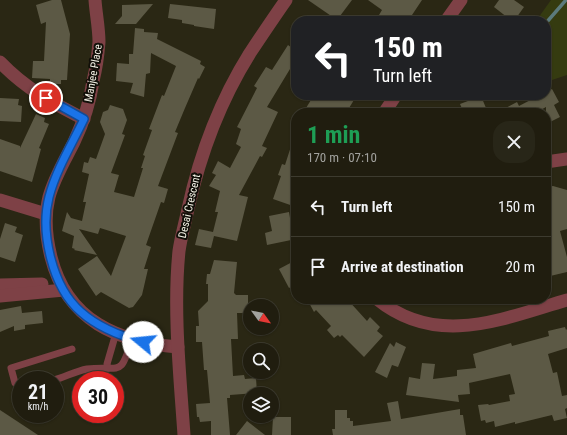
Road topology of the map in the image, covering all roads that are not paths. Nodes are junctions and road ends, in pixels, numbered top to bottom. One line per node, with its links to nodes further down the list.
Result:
1 (95, 0): 6 (street, Manjee Place)
2 (286, 0): 18 (street, Desai Crescent)
3 (461, 0): 4 (street)
4 (450, 16)
5 (0, 62): 6 (street)
6 (84, 119): 10 (street, Manjee Place)
7 (567, 159): 8 (street)
8 (551, 161)
9 (0, 200): 10 (street)
10 (46, 214): 12 (street, Manjee Place)
11 (0, 285): 12 (street)
12 (62, 286): 13 (street); 16 (street, Manjee Place)
13 (0, 296)
14 (567, 300): 15 (street)
15 (385, 304)
16 (116, 333): 17 (street, Manjee Place); 20 (lane)
17 (132, 339): 18 (street, Manjee Place); 20 (lane)
18 (178, 347): 23 (street, Desai Crescent)
19 (72, 349): 21 (lane)
20 (108, 368): 22 (lane)
21 (12, 372)
22 (64, 377)
23 (184, 435)

